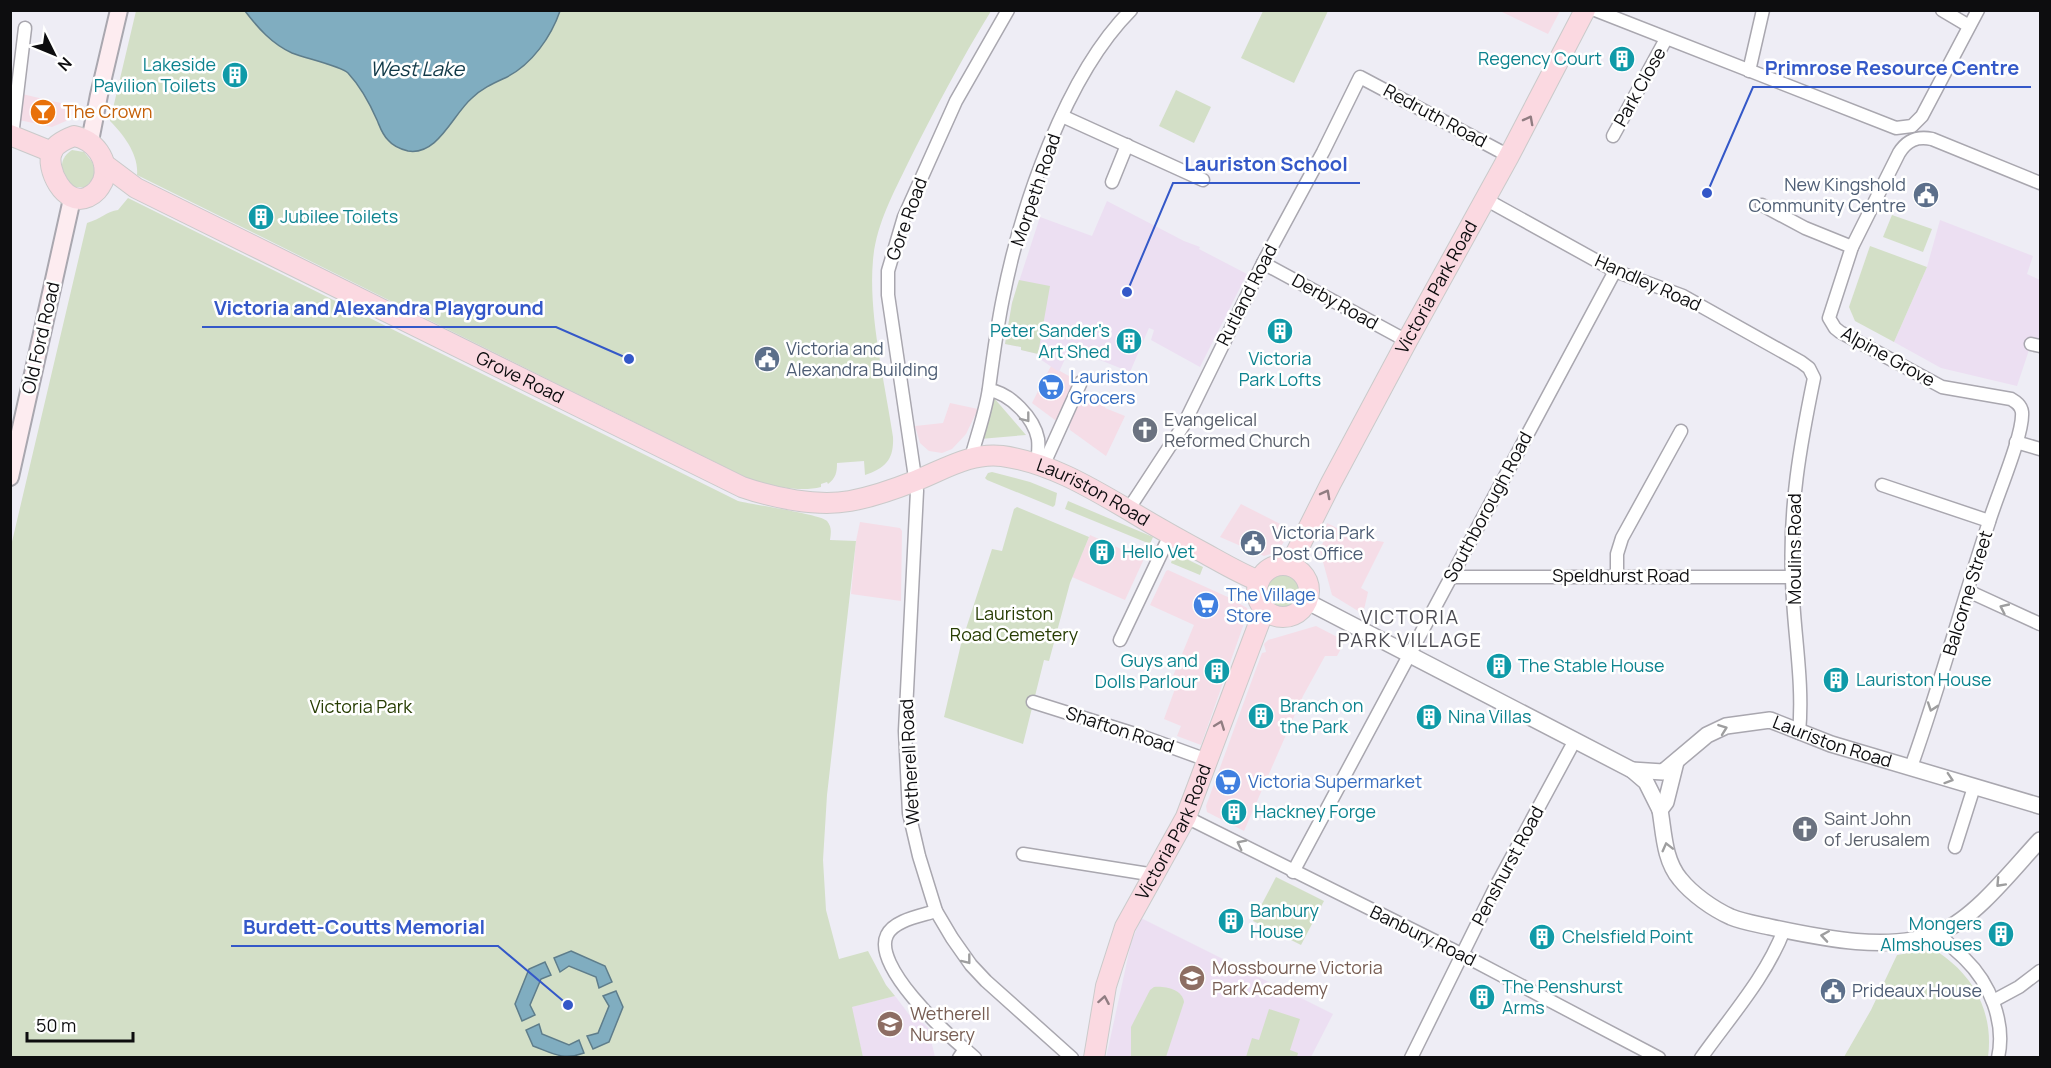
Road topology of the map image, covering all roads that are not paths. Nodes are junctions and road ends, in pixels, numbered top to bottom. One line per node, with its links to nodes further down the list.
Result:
1 (119, 10): 18 (main road)
2 (1008, 10): 44 (street, Gore Road)
3 (1131, 10): 14 (street, Morpeth Road)
4 (1585, 10): 21 (main road, Victoria Park Road, one-way to 4)
5 (1595, 10): 11 (street)
6 (1763, 10): 12 (street)
7 (1942, 10): 9 (street)
8 (1978, 10): 9 (street)
9 (1969, 26): 15 (street)
10 (26, 28): 16 (street)
11 (1666, 39): 12 (street); 17 (street, Park Close)
12 (1749, 71): 15 (street)
13 (1360, 77): 21 (street, Redruth Road); 32 (street, Rutland Road)
14 (1062, 116): 19 (street); 37 (street, Morpeth Road)
15 (1911, 133): 25 (street); 31 (street)
16 (11, 135): 20 (main road)
17 (1613, 136)
18 (90, 141): 20 (main road); 22 (main road, Grove Road)
19 (1127, 145): 23 (street); 24 (street)
20 (52, 152): 28 (main road)
21 (1509, 156): 29 (main road, Victoria Park Road)
22 (104, 164): 26 (main road); 27 (main road, Grove Road)
23 (1203, 180)
24 (1112, 182)
25 (2040, 183)
26 (100, 187): 27 (main road, Grove Road); 28 (main road, Grove Road)
27 (136, 188): 44 (main road, Grove Road)
28 (72, 198): 43 (main road, Old Ford Road)
29 (1485, 199): 33 (street, Handley Road); 34 (main road, Victoria Park Road)
30 (1762, 205): 31 (street)
31 (1852, 247): 39 (street, Alpine Grove)
32 (1263, 263): 34 (street, Derby Road); 46 (street, Rutland Road)
33 (1616, 271): 35 (street, Handley Road); 51 (street, Southborough Road)
34 (1407, 341): 49 (main road, Victoria Park Road, one-way to 34)
35 (1809, 368): 52 (street, Moulins Road)
36 (1081, 381): 42 (street)
37 (989, 390): 41 (street, Morpeth Road); 42 (street, one-way to 42)
38 (1681, 431): 50 (street)
39 (2016, 442): 40 (street); 47 (street, Balcorne Street)
40 (2040, 449)
41 (971, 458): 42 (main road, Lauriston Road); 44 (main road, Lauriston Road)
42 (1040, 465): 46 (main road, Lauriston Road)
43 (10, 477)
44 (917, 481): 76 (street, Wetherell Road)
45 (1882, 485): 47 (street)
46 (1128, 510): 48 (main road, Lauriston Road)
47 (1989, 521): 54 (street, Balcorne Street)
48 (1170, 535): 53 (main road, Lauriston Road); 58 (street)
49 (1290, 565): 53 (main road); 55 (main road)
50 (1617, 576): 51 (street, Speldhurst Road); 52 (street, Speldhurst Road)
51 (1450, 577): 59 (street, Southborough Road)
52 (1791, 577): 61 (street, Moulins Road)
53 (1259, 581): 56 (main road)
54 (1968, 591): 57 (street, one-way to 54); 65 (street, Balcorne Street, one-way to 65)
55 (1308, 602): 56 (main road); 59 (street, Lauriston Road)
56 (1264, 610): 63 (main road, Victoria Park Road, one-way to 56)
57 (2040, 624)
58 (1120, 640)
59 (1410, 656): 62 (street, Lauriston Road); 74 (street, Southborough Road)
60 (1033, 702): 63 (street, Shafton Road)
61 (1798, 733): 64 (street, Lauriston Road, one-way to 61); 65 (street, Lauriston Road)
62 (1575, 740): 66 (street, Lauriston Road); 79 (street, Penshurst Road)
63 (1207, 760): 70 (main road, Victoria Park Road)
64 (1676, 762): 66 (street, Lauriston Road); 69 (street)
65 (1911, 767): 67 (street, Lauriston Road, one-way to 67)
66 (1632, 770): 69 (street, Lauriston Road)
67 (1974, 787): 68 (street, Lauriston Road); 72 (street)
68 (2040, 806)
69 (1660, 810): 77 (street, one-way to 69)
70 (1186, 817): 74 (street, Banbury Road, one-way to 70); 75 (main road, Victoria Park Road)
71 (2040, 840): 78 (street, one-way to 78)
72 (1955, 847)
73 (1023, 854): 75 (street)
74 (1293, 872): 79 (street, Banbury Road)
75 (1155, 875): 84 (main road, Victoria Park Road, one-way to 75)
76 (936, 911): 82 (street); 83 (street, Wetherell Road, one-way to 83)
77 (1784, 930): 78 (street, one-way to 77); 87 (street)
78 (1940, 932): 81 (street)
79 (1463, 955): 85 (street, Penshurst Road); 86 (street, Banbury Road)
80 (2040, 971): 81 (street)
81 (1992, 1001): 88 (street)
82 (967, 1055)
83 (1072, 1058)
84 (1094, 1058)
85 (1411, 1058)
86 (1659, 1058)
87 (1701, 1058)
88 (1998, 1058)

